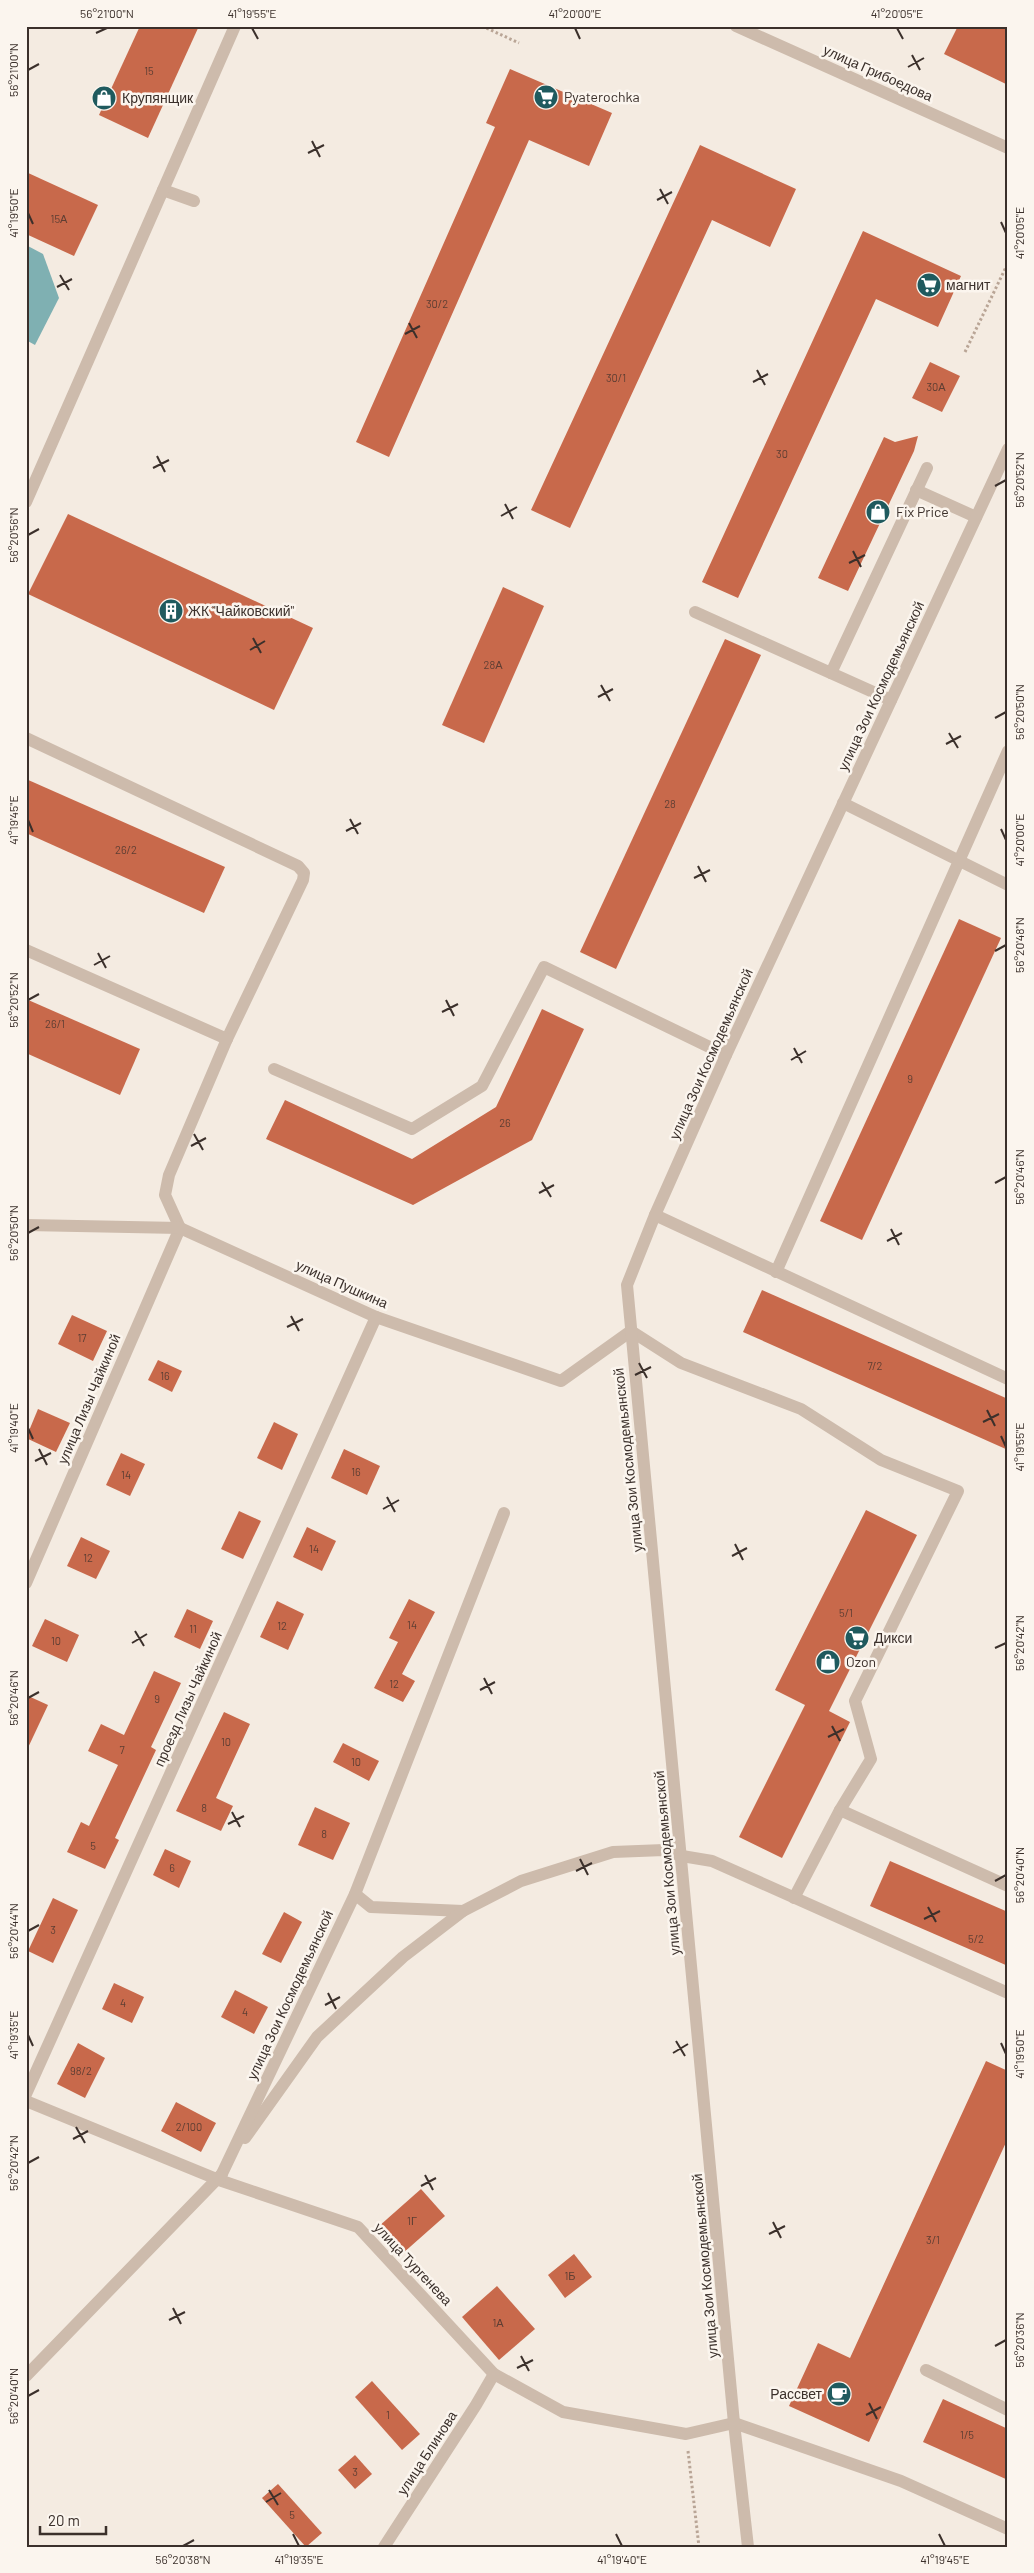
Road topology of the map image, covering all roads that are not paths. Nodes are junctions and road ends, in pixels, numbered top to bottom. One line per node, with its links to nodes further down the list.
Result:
1 (235, 26): 4 (street)
2 (736, 26): 3 (street, улица Грибоедова)
3 (1008, 148)
4 (164, 190): 5 (street); 9 (street)
5 (194, 202)
6 (1008, 449): 10 (street, улица Зои Космодемьянской)
7 (927, 468): 8 (street)
8 (916, 490): 10 (street); 12 (street)
9 (26, 502)
10 (976, 516): 13 (street, улица Зои Космодемьянской)
11 (696, 612): 12 (street)
12 (831, 673): 13 (street)
13 (891, 700): 16 (street, улица Зои Космодемьянской)
14 (26, 738): 20 (street)
15 (1008, 751): 17 (street)
16 (843, 803): 17 (street); 21 (street, улица Зои Космодемьянской)
17 (958, 860): 18 (street); 26 (street)
18 (1008, 886)
19 (26, 950): 20 (street)
20 (228, 1040): 25 (street)
21 (726, 1055): 22 (street); 23 (street, улица Зои Космодемьянской)
22 (274, 1069)
23 (655, 1215): 26 (street); 28 (street, улица Зои Космодемьянской)
24 (26, 1225): 25 (street, улица Пушкина)
25 (180, 1228): 27 (street, улица Пушкина); 31 (street, улица Лизы Чайкиной)
26 (776, 1272): 29 (street)
27 (376, 1317): 28 (street, улица Пушкина); 39 (street, проезд Лизы Чайкиной)
28 (631, 1331): 32 (street); 33 (street, улица Зои Космодемьянской)
29 (1008, 1379)
30 (504, 1513): 35 (street, улица Зои Космодемьянской)
31 (26, 1583)
32 (840, 1810): 34 (street); 36 (street)
33 (682, 1856): 36 (street); 37 (street); 46 (street, улица Зои Космодемьянской)
34 (1008, 1886)
35 (355, 1894): 37 (street); 41 (street, улица Зои Космодемьянской)
36 (794, 1898): 38 (street)
37 (463, 1911): 41 (street)
38 (1008, 1992)
39 (26, 2094)
40 (26, 2101): 41 (street, улица Тургенева)
41 (218, 2180): 43 (street, улица Тургенева); 44 (street)
42 (926, 2370): 45 (street)
43 (494, 2374): 46 (street, улица Тургенева); 48 (street, улица Блинова)
44 (26, 2376)
45 (1008, 2410)
46 (734, 2423): 47 (street); 49 (street, улица Зои Космодемьянской)
47 (1008, 2529)
48 (384, 2547)
49 (748, 2547)

